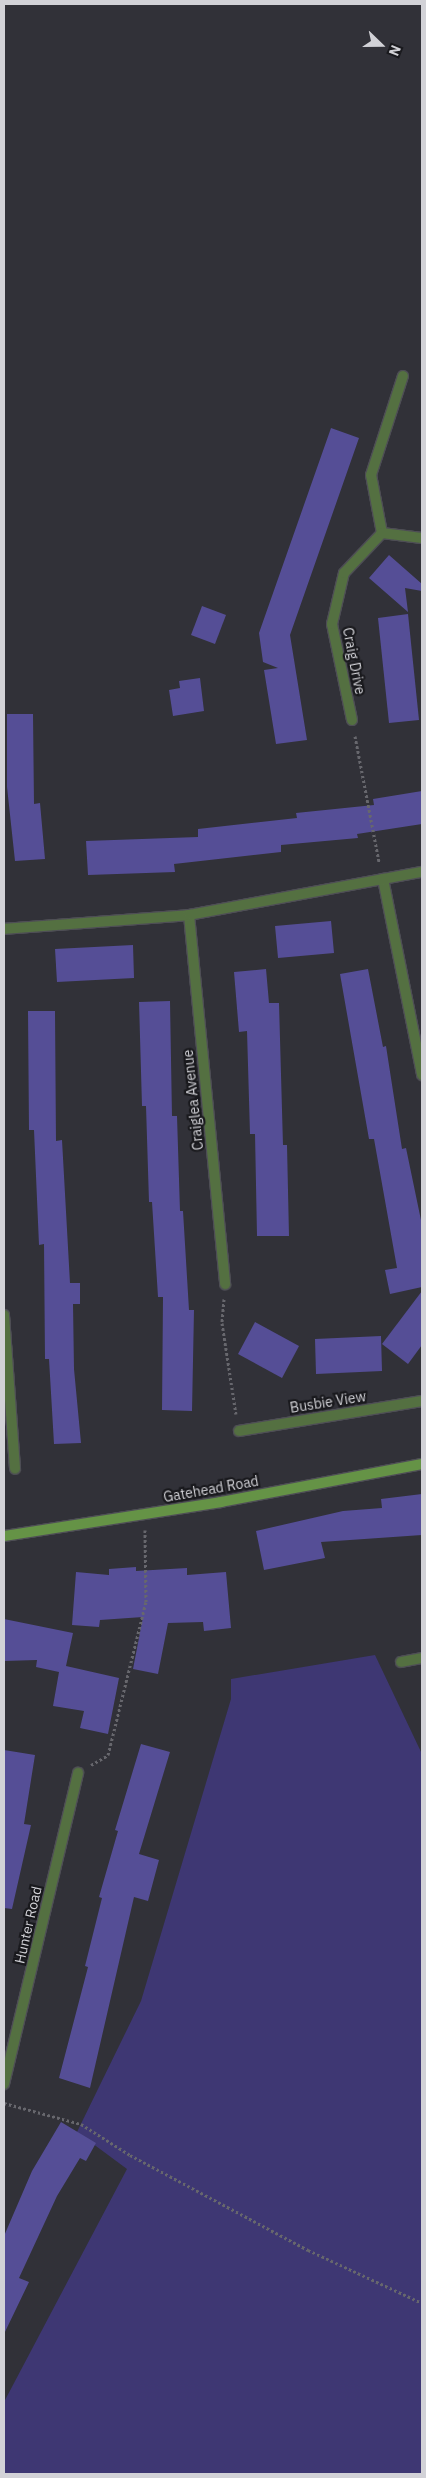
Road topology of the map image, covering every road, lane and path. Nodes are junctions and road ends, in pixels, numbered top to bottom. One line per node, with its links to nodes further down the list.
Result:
1 (403, 376): 2 (street)
2 (382, 533): 3 (street); 4 (street, Craig Drive)
3 (422, 538)
4 (352, 720): 6 (path)
5 (422, 872): 6 (street)
6 (383, 879): 7 (street); 9 (street)
7 (189, 915): 8 (street); 10 (street, Craiglea Avenue)
8 (4, 929)
9 (422, 1075)
10 (225, 1284): 13 (path)
11 (4, 1315): 15 (street)
12 (422, 1401): 13 (street, Busbie View)
13 (239, 1431)
14 (422, 1464): 16 (main road, Gatehead Road)
15 (15, 1469)
16 (144, 1514): 17 (main road, Gatehead Road); 20 (path)
17 (4, 1536)
18 (422, 1658): 19 (street)
19 (401, 1662)
20 (78, 1773): 21 (street, Hunter Road)
21 (4, 2084)
22 (4, 2102): 23 (path)
23 (422, 2303)

